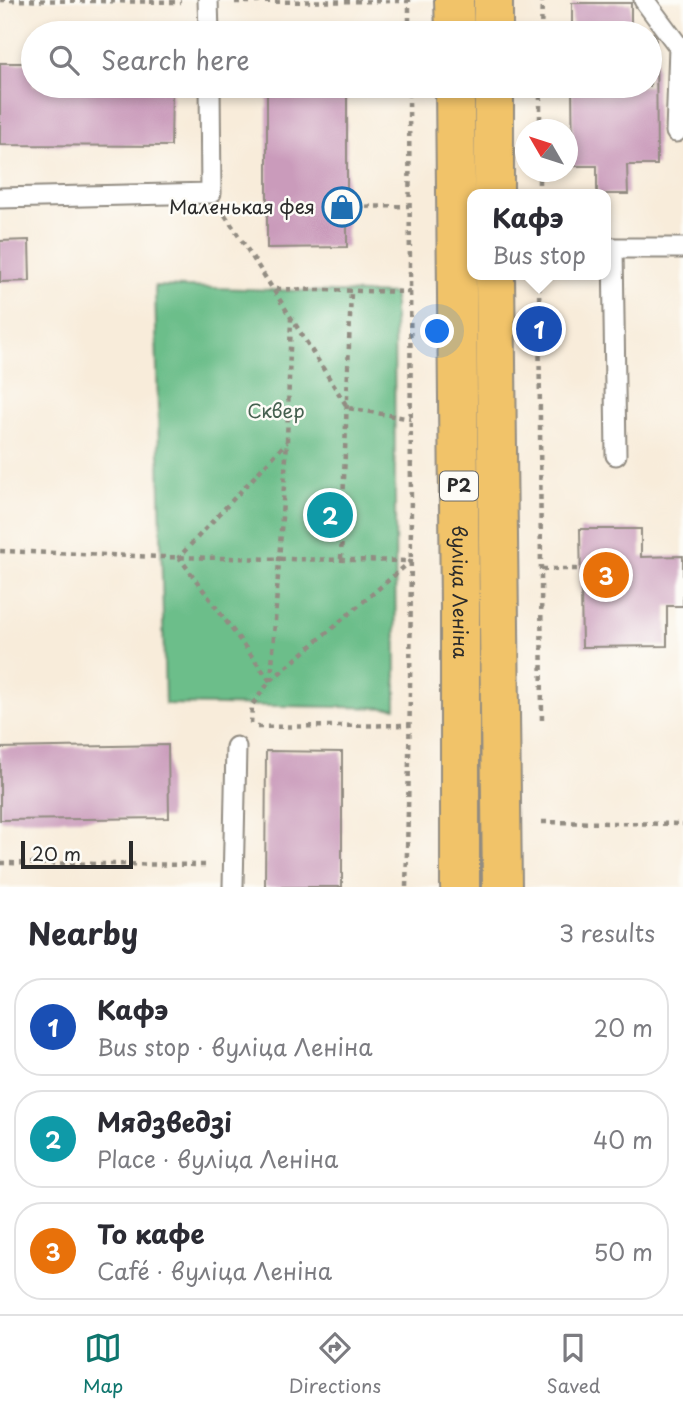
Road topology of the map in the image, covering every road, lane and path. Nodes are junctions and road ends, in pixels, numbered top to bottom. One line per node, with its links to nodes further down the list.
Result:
1 (208, 0): 7 (lane)
2 (454, 0): 9 (main road)
3 (493, 0): 10 (main road)
4 (542, 0): 11 (path)
5 (644, 0): 12 (lane)
6 (409, 1): 8 (path)
7 (209, 21)
8 (408, 21)
9 (455, 21)
10 (493, 21)
11 (541, 21)
12 (659, 21)
13 (662, 25): 20 (lane)
14 (209, 98): 22 (lane)
15 (409, 98): 24 (path)
16 (456, 98): 26 (main road, вуліца Леніна / Р2)
17 (494, 98): 21 (main road)
18 (540, 98): 19 (path)
19 (540, 119)
20 (676, 132)
21 (494, 189)
22 (211, 193): 23 (lane); 32 (path)
23 (0, 198)
24 (409, 206): 25 (path); 34 (path)
25 (346, 207)
26 (464, 245): 59 (main road, вуліца Леніна / Р2)
27 (611, 248): 28 (lane)
28 (683, 248)
29 (495, 280): 60 (main road, вуліца Леніна / Р2)
30 (539, 280): 45 (path)
31 (610, 280): 39 (lane)
32 (275, 289): 33 (path); 35 (path)
33 (351, 290): 34 (path); 36 (path)
34 (410, 292): 37 (path)
35 (290, 318): 36 (path); 38 (path)
36 (348, 408): 37 (path); 43 (path)
37 (411, 419): 44 (path)
38 (287, 441): 41 (path); 42 (path)
39 (616, 455)
40 (0, 551): 41 (path)
41 (179, 557): 42 (path); 47 (path)
42 (279, 559): 43 (path); 47 (path)
43 (341, 559): 44 (path)
44 (411, 561): 47 (path); 48 (path)
45 (542, 569): 46 (path); 49 (path)
46 (580, 569)
47 (270, 681): 48 (path)
48 (410, 725): 58 (path)
49 (542, 730)
50 (236, 747): 56 (lane)
51 (542, 809): 52 (path)
52 (542, 822): 53 (path); 54 (path)
53 (683, 824)
54 (542, 835)
55 (0, 863): 56 (path)
56 (233, 864): 57 (lane)
57 (233, 887)
58 (406, 887)
59 (460, 887)
60 (502, 887)

